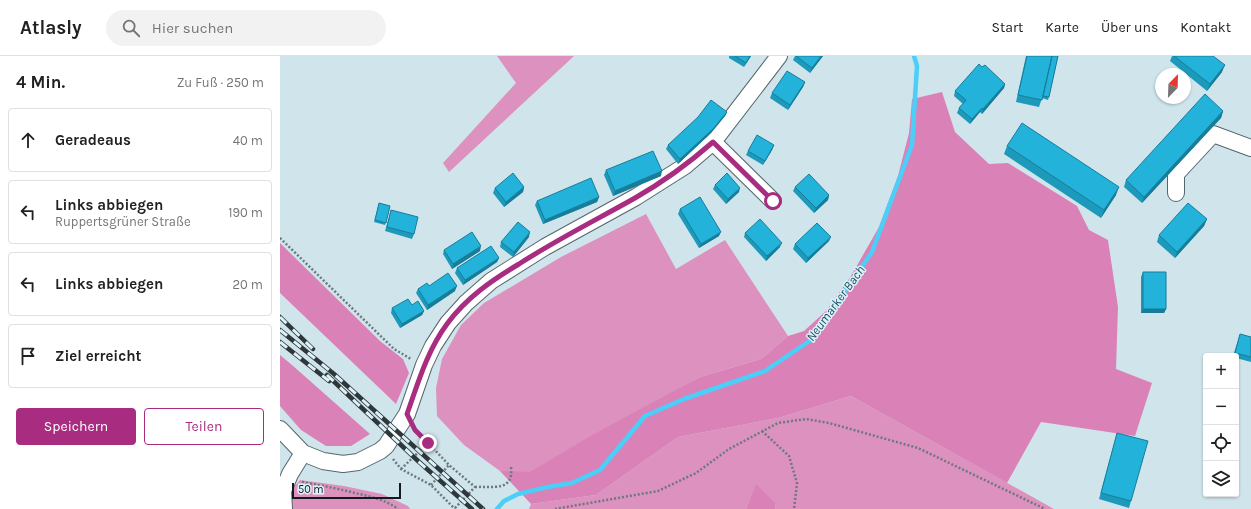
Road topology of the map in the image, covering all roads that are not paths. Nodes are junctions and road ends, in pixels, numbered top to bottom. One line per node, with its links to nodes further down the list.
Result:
1 (779, 56): 2 (street)
2 (713, 142): 5 (street); 7 (street)
3 (1251, 148): 4 (street)
4 (1176, 194)
5 (773, 201)
6 (280, 429): 7 (street)
7 (303, 452): 8 (street)
8 (284, 509)

